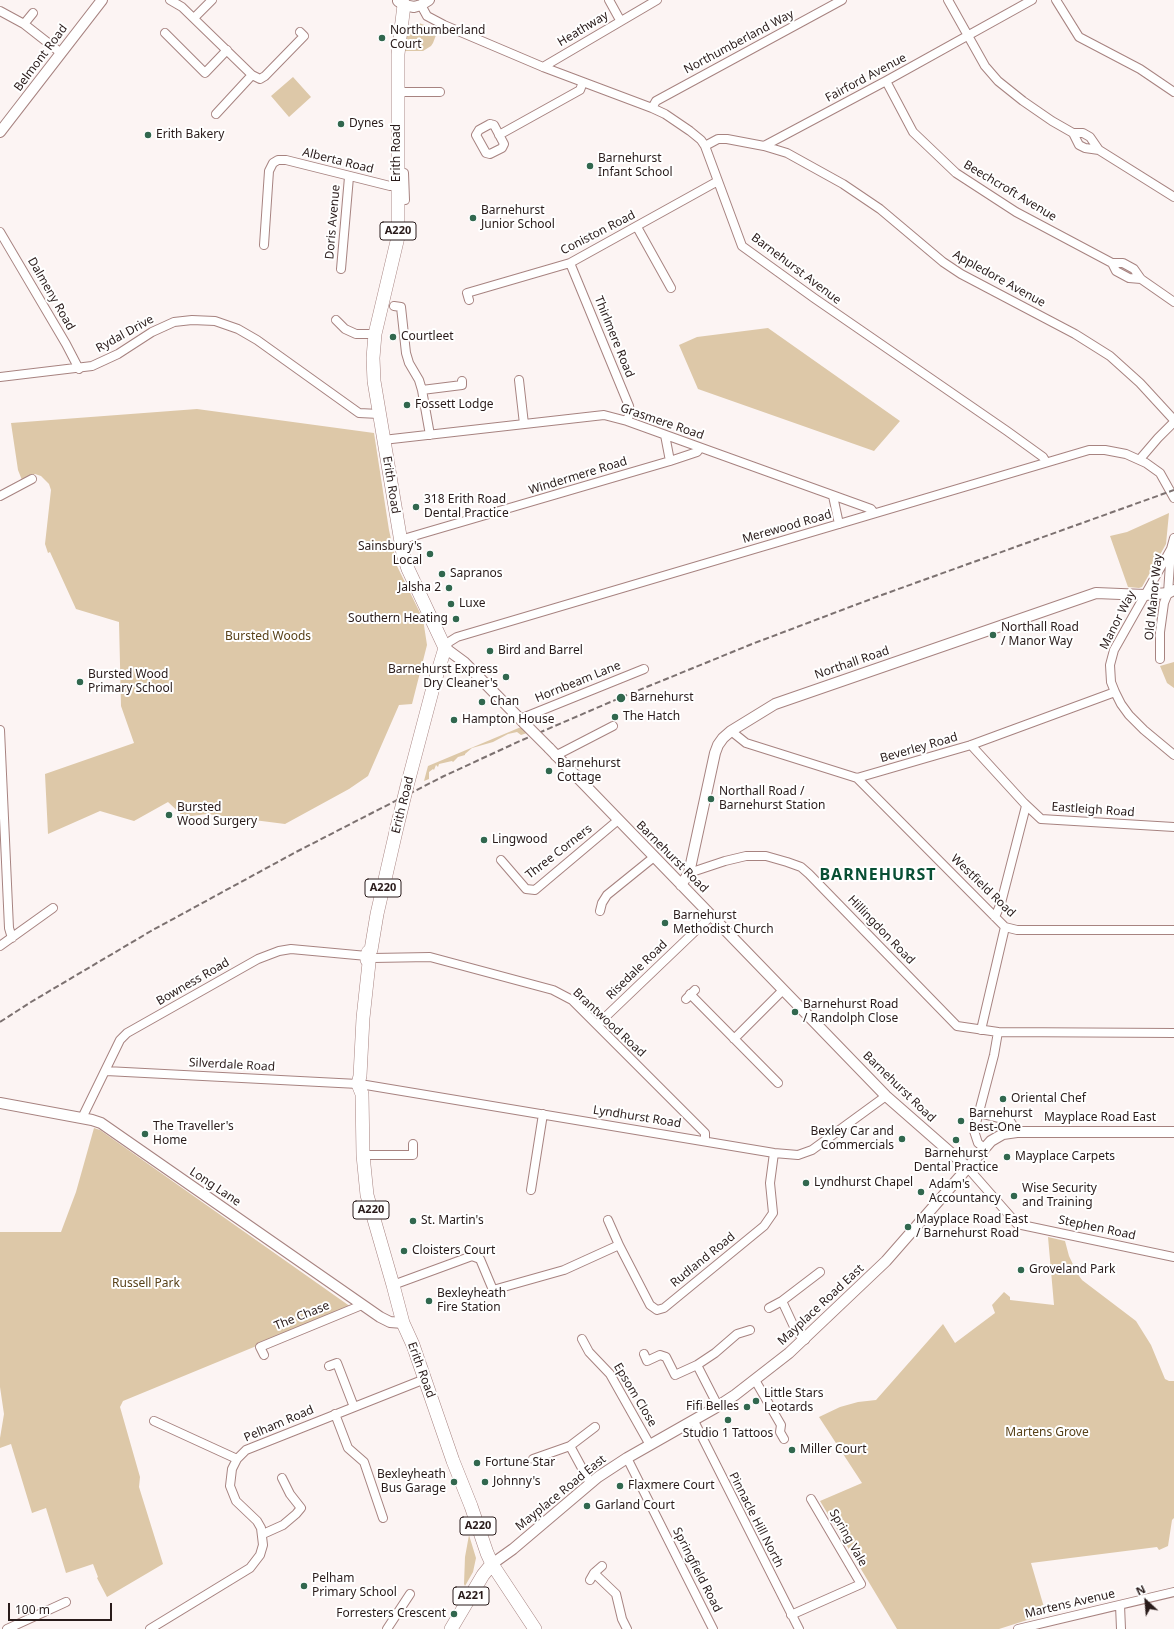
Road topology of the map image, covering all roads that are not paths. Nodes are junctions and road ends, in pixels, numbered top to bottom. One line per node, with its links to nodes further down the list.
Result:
1 (102, 0): 21 (street, Belmont Road)
2 (170, 0): 14 (street)
3 (212, 0): 14 (street)
4 (609, 0): 15 (street)
5 (657, 0): 15 (street, Heathway)
6 (842, 0): 29 (street, Northumberland Way)
7 (948, 0): 19 (street)
8 (1032, 0): 19 (street, Fairford Avenue)
9 (1056, 0): 28 (street)
10 (400, 2): 11 (street); 26 (main road, Erith Road / A220)
11 (425, 3): 22 (street, Barnehurst Avenue)
12 (0, 11): 16 (street)
13 (33, 13): 16 (street)
14 (194, 18): 20 (street)
15 (620, 20): 22 (street, Heathway)
16 (24, 24): 21 (street)
17 (300, 32): 23 (street)
18 (165, 33): 20 (street)
19 (967, 36): 24 (street, Fairford Avenue); 32 (street)
20 (227, 50): 23 (street)
21 (61, 53): 31 (street, Belmont Road)
22 (543, 67): 25 (street, Barnehurst Avenue)
23 (252, 75): 30 (street)
24 (886, 81): 35 (street, Fairford Avenue); 50 (street, Beechcroft Avenue)
25 (584, 82): 29 (street, Barnehurst Avenue); 33 (street)
26 (398, 92): 27 (street); 37 (main road, Erith Road / A220)
27 (440, 92)
28 (1174, 92)
29 (652, 108): 34 (street, Barnehurst Avenue)
30 (216, 114)
31 (0, 132)
32 (1073, 133): 36 (street); 36 (street)
33 (499, 134)
34 (705, 146): 35 (street); 39 (street, Barnehurst Avenue)
35 (764, 146): 61 (street, Appledore Avenue)
36 (1099, 150): 41 (street)
37 (397, 157): 40 (main road, Erith Road / A220); 42 (street)
38 (349, 177): 40 (street, Alberta Road); 45 (street, Alberta Road); 47 (street, Doris Avenue)
39 (718, 181): 43 (street, Coniston Road); 69 (street, Barnehurst Avenue)
40 (397, 186): 53 (main road, Erith Road / A220)
41 (1174, 198)
42 (405, 200)
43 (637, 227): 46 (street, Coniston Road); 48 (street)
44 (0, 232): 54 (street, Dalmeny Road)
45 (264, 245)
46 (570, 263): 49 (street, Coniston Road); 60 (street, Thirlmere Road)
47 (341, 269)
48 (672, 288)
49 (469, 300)
50 (1174, 302)
51 (398, 304): 58 (street)
52 (336, 320): 53 (street)
53 (375, 334): 59 (main road, Erith Road / A220)
54 (79, 369): 55 (street, Rydal Drive); 59 (street, Rydal Drive)
55 (0, 377)
56 (519, 380): 62 (street)
57 (462, 381): 58 (street)
58 (422, 390): 63 (street)
59 (379, 414): 65 (main road, Erith Road / A220)
60 (627, 421): 62 (street, Grasmere Road); 64 (street, Grasmere Road)
61 (1174, 421): 67 (street)
62 (524, 424): 63 (street, Grasmere Road)
63 (430, 435): 65 (street, Grasmere Road)
64 (665, 435): 66 (street, Grasmere Road); 68 (street)
65 (383, 440): 77 (main road, Erith Road / A220)
66 (700, 448): 68 (street, Windermere Road); 72 (street, Grasmere Road)
67 (1140, 460): 69 (street, Merewood Road); 73 (street)
68 (670, 461): 77 (street, Windermere Road)
69 (1046, 462): 74 (street, Merewood Road)
70 (32, 479): 71 (street)
71 (0, 496)
72 (833, 496): 74 (street, Grasmere Road); 75 (street)
73 (1174, 498)
74 (874, 514): 75 (street, Merewood Road)
75 (839, 524): 81 (street, Merewood Road)
76 (1174, 538): 78 (street, Old Manor Way)
77 (400, 540): 81 (main road, Erith Road / A220)
78 (1171, 549): 79 (street, Old Manor Way); 80 (street, Manor Way)
79 (1171, 592): 80 (street, Northall Road); 82 (street, Old Manor Way)
80 (1145, 595): 84 (street, Manor Way); 88 (street, Northall Road)
81 (445, 648): 85 (street, Barnehurst Road); 108 (main road, Erith Road / A220, bridge)
82 (1160, 659)
83 (644, 669): 85 (street, Hornbeam Lane)
84 (1114, 692): 89 (street, Beverley Road); 91 (street, Manor Way)
85 (522, 722): 90 (street, Barnehurst Road, bridge)
86 (613, 726): 90 (street)
87 (0, 730): 106 (street)
88 (731, 730): 92 (street); 98 (street, Northall Road)
89 (971, 745): 92 (street, Beverley Road); 93 (street, Eastleigh Road)
90 (552, 752): 94 (street, Barnehurst Road)
91 (1174, 755)
92 (857, 778): 103 (street, Westfield Road)
93 (1026, 806): 95 (street, Eastleigh Road); 103 (street)
94 (617, 821): 96 (street, Barnehurst Road); 97 (street, Three Corners)
95 (1174, 827)
96 (654, 857): 99 (street, Barnehurst Road); 101 (street)
97 (501, 860)
98 (689, 873): 99 (street, Northall Road); 112 (street, Hillingdon Road)
99 (681, 884): 102 (street, Barnehurst Road)
100 (53, 908): 106 (street)
101 (600, 911)
102 (711, 916): 109 (street, Barnehurst Road); 111 (street, Risedale Road)
103 (995, 917): 104 (street, Westfield Road)
104 (1005, 927): 105 (street, Westfield Road); 112 (street)
105 (1174, 930)
106 (12, 938): 107 (street)
107 (0, 946)
108 (370, 957): 111 (street, Brantwood Road); 116 (street, Bowness Road); 118 (main road, Erith Road / A220)
109 (784, 990): 115 (street); 119 (street, Barnehurst Road)
110 (690, 994): 115 (street)
111 (597, 1025): 126 (street, Brantwood Road)
112 (980, 1030): 113 (street, Hillingdon Road)
113 (998, 1032): 114 (street); 121 (street)
114 (1174, 1033)
115 (734, 1039): 117 (street)
116 (106, 1071): 118 (street, Silverdale Road); 123 (street, Bowness Road)
117 (778, 1083)
118 (362, 1085): 122 (street, Lyndhurst Road); 130 (main road, Erith Road / A220)
119 (886, 1096): 129 (street, Lyndhurst Road); 131 (street, Barnehurst Road)
120 (0, 1103): 123 (street, Long Lane)
121 (979, 1113): 124 (street); 128 (street)
122 (543, 1114): 126 (street, Lyndhurst Road); 132 (street)
123 (82, 1118): 139 (street, Long Lane)
124 (1017, 1132): 125 (street, Mayplace Road East); 128 (street, Mayplace Road East)
125 (1174, 1132)
126 (704, 1141): 129 (street, Lyndhurst Road)
127 (413, 1144): 130 (street)
128 (984, 1148): 131 (street, Mayplace Road East)
129 (774, 1153): 134 (street, Rudland Road)
130 (363, 1155): 137 (main road, Erith Road / A220)
131 (967, 1168): 135 (street, Stephen Road); 144 (street, Mayplace Road East)
132 (531, 1190)
133 (608, 1220): 134 (street, Rudland Road)
134 (619, 1245): 137 (street)
135 (1174, 1257)
136 (820, 1272): 138 (street)
137 (393, 1285): 141 (main road, Erith Road / A220)
138 (782, 1301): 140 (street); 144 (street)
139 (362, 1305): 141 (street, Long Lane); 146 (street, The Chase)
140 (769, 1308)
141 (403, 1323): 149 (main road, Erith Road / A220)
142 (750, 1330): 147 (street)
143 (581, 1339): 158 (street, Epsom Close)
144 (805, 1340): 150 (street, Mayplace Road East)
145 (644, 1354): 147 (street)
146 (264, 1356)
147 (697, 1365): 151 (street)
148 (329, 1366): 152 (street)
149 (425, 1379): 152 (street, Pelham Road); 168 (main road, Erith Road / A220)
150 (755, 1380): 151 (street, Mayplace Road East); 157 (street)
151 (718, 1406): 155 (street, Mayplace Road East)
152 (354, 1407): 153 (street, Pelham Road)
153 (335, 1414): 161 (street, Pelham Road); 166 (street)
154 (154, 1421): 161 (street)
155 (694, 1421): 158 (street, Mayplace Road East); 176 (street, Pinnacle Hill North)
156 (595, 1427): 159 (street)
157 (784, 1439)
158 (650, 1445): 160 (street, Mayplace Road East)
159 (570, 1446): 162 (street); 164 (street)
160 (627, 1458): 164 (street, Mayplace Road East); 183 (street, Springfield Road)
161 (237, 1459): 167 (street, Pelham Road)
162 (534, 1459)
163 (282, 1478): 167 (street)
164 (590, 1484): 168 (street, Mayplace Road East)
165 (811, 1499): 176 (street, Spring Vale)
166 (383, 1518)
167 (263, 1534): 178 (street)
168 (492, 1564): 180 (main road, A221); 181 (main road, Erith Road / A220)
169 (602, 1566): 170 (street)
170 (594, 1573): 171 (street); 182 (street)
171 (590, 1580)
172 (1174, 1592): 175 (street, Martens Avenue)
173 (410, 1594): 179 (street)
174 (66, 1602): 177 (street)
175 (1120, 1605): 185 (street, Martens Avenue); 186 (street)
176 (791, 1615): 184 (street, Pinnacle Hill North)
177 (7, 1629)
178 (150, 1629)
179 (387, 1629)
180 (451, 1629)
181 (535, 1629)
182 (627, 1629)
183 (713, 1629)
184 (799, 1629)
185 (1018, 1629)
186 (1121, 1629)

